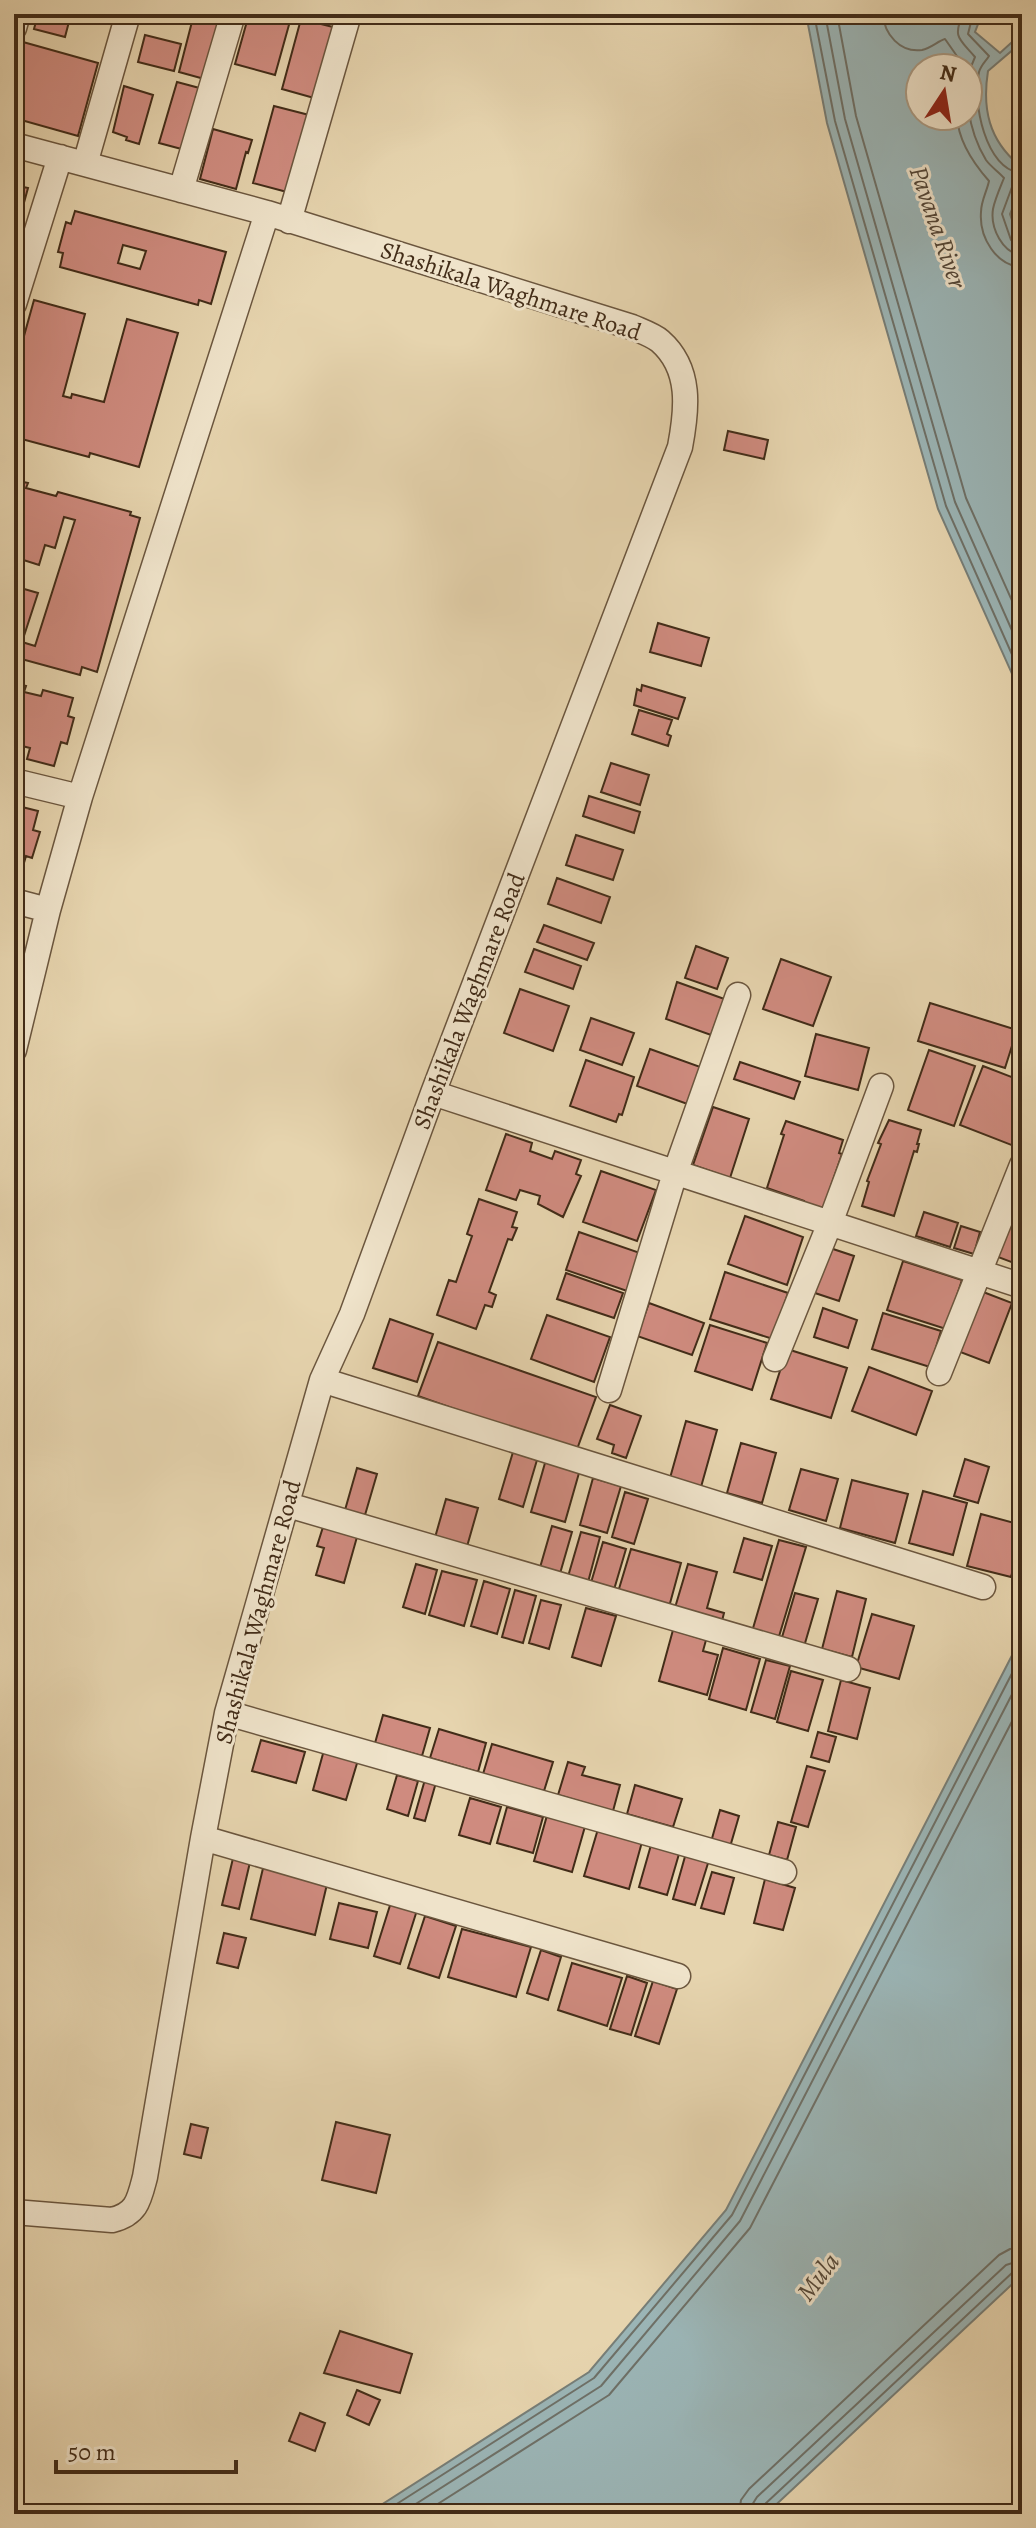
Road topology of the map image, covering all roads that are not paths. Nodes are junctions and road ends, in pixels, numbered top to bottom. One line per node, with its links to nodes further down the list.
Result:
1 (18, 14): 5 (street)
2 (128, 14): 8 (street)
3 (233, 14): 9 (street)
4 (349, 14): 10 (street)
5 (14, 28)
6 (14, 145): 7 (street, Shashikala Waghmare Road)
7 (60, 157): 8 (street, Shashikala Waghmare Road); 11 (street)
8 (85, 164): 9 (street, Shashikala Waghmare Road)
9 (181, 190): 10 (street, Shashikala Waghmare Road)
10 (278, 217): 14 (street); 20 (street, Shashikala Waghmare Road)
11 (19, 271): 12 (street)
12 (14, 304)
13 (14, 781): 14 (street)
14 (80, 797): 16 (street)
15 (14, 901): 16 (street)
16 (48, 910): 18 (street)
17 (738, 995): 22 (street)
18 (14, 1050)
19 (881, 1086): 23 (street)
20 (433, 1093): 22 (street); 28 (street, Shashikala Waghmare Road)
21 (1022, 1165): 24 (street)
22 (675, 1173): 23 (street); 29 (street)
23 (830, 1223): 24 (street); 26 (street)
24 (979, 1272): 25 (street); 27 (street)
25 (1022, 1286)
26 (775, 1359)
27 (939, 1373)
28 (322, 1380): 30 (street, Shashikala Waghmare Road); 31 (street)
29 (609, 1390)
30 (288, 1505): 32 (street); 33 (street, Shashikala Waghmare Road)
31 (983, 1587)
32 (848, 1669)
33 (227, 1713): 34 (street, Shashikala Waghmare Road); 35 (street)
34 (203, 1838): 36 (street); 37 (street, Shashikala Waghmare Road)
35 (784, 1872)
36 (678, 1976)
37 (14, 2212)

